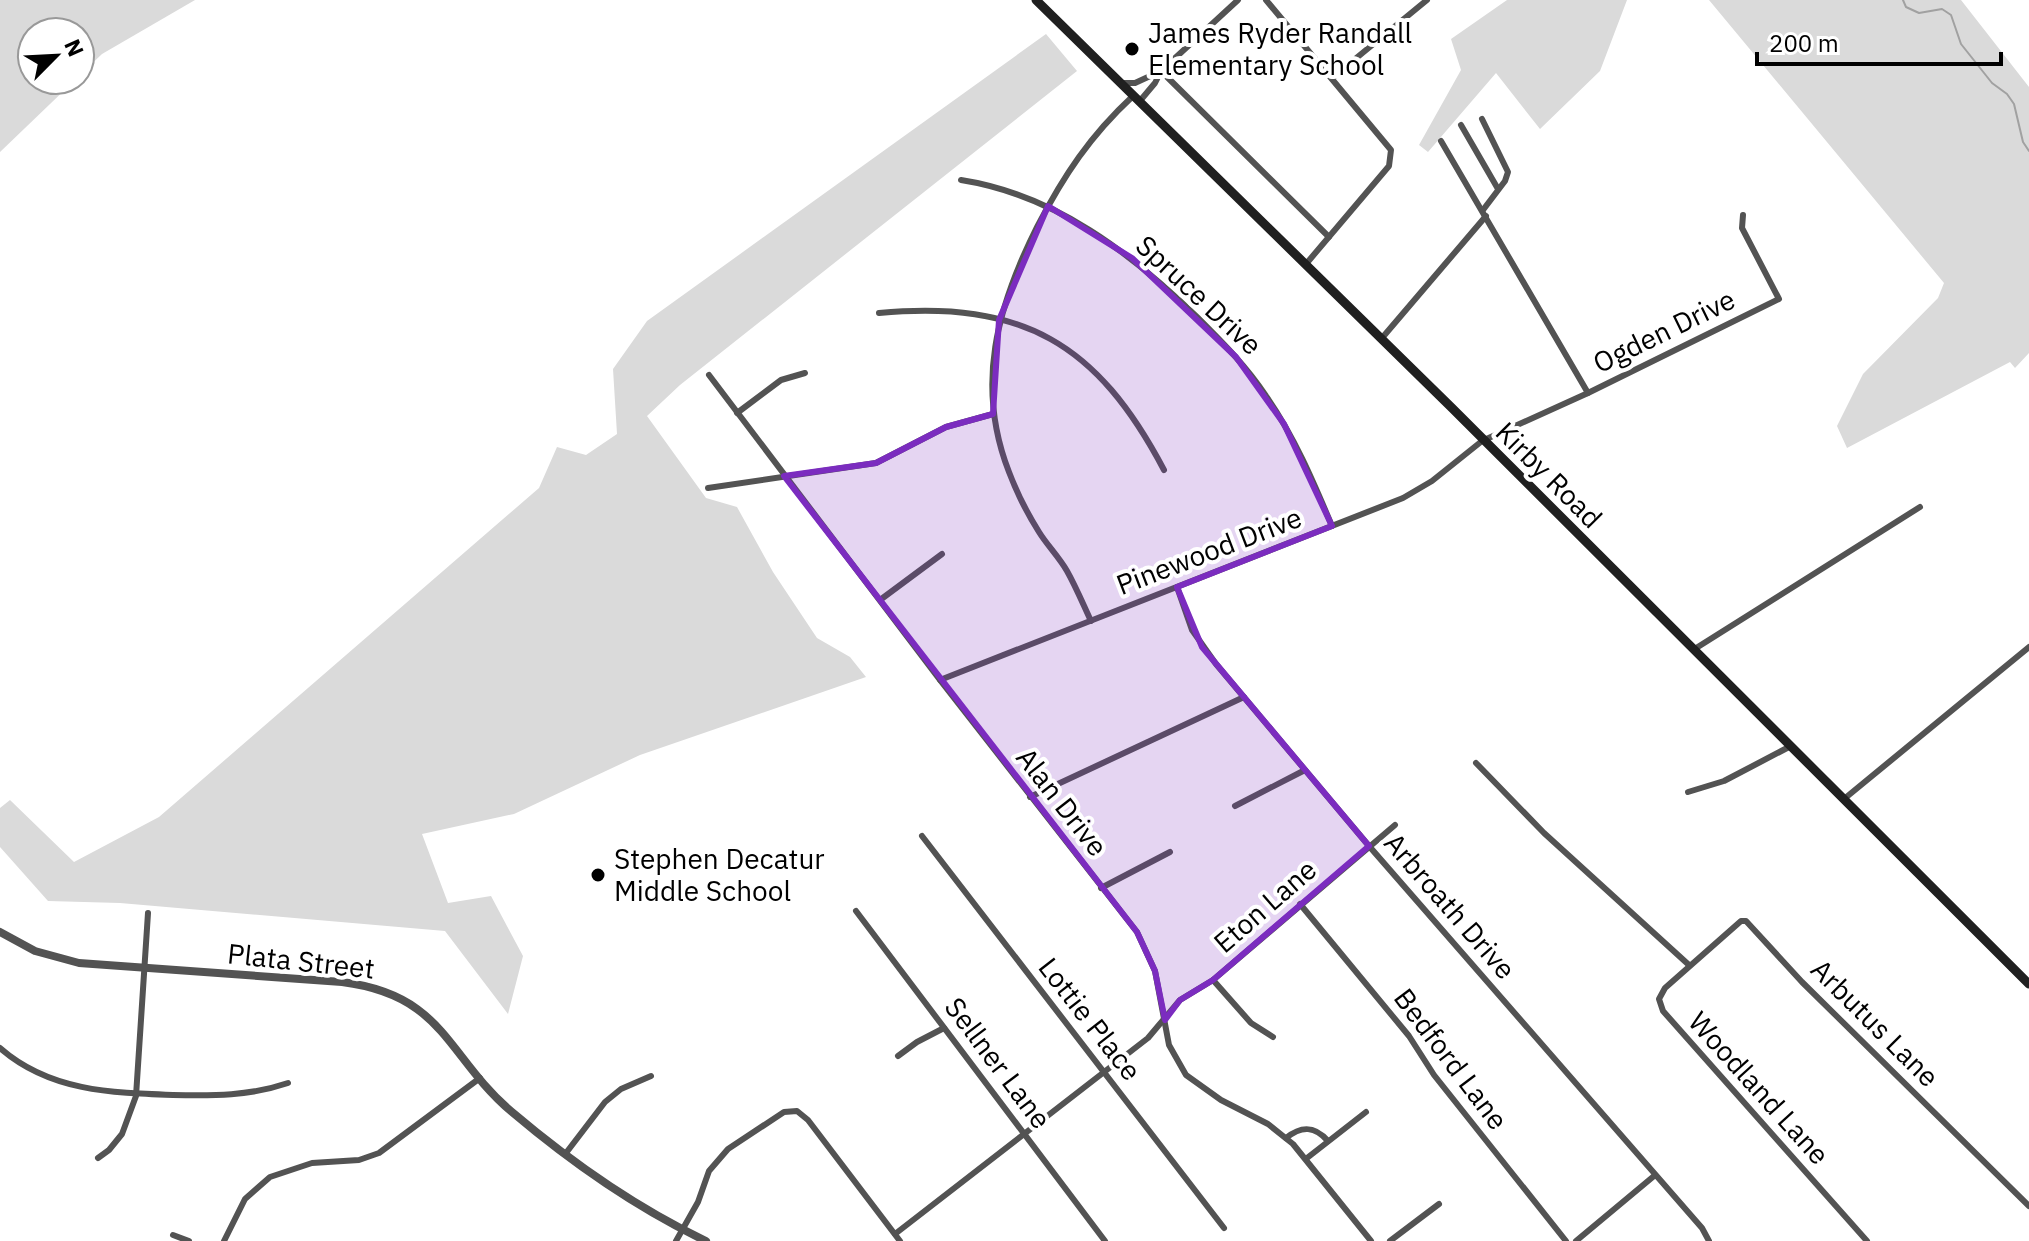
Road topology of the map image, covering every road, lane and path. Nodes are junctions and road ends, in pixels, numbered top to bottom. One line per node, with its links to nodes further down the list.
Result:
1 (1036, 0): 9 (main road, Kirby Road)
2 (1238, 0): 7 (street)
3 (1266, 0): 6 (street)
4 (1281, 0): 6 (street)
5 (1427, 0): 8 (street)
6 (1272, 7): 8 (street)
7 (1161, 71): 9 (street); 10 (street); 19 (street)
8 (1332, 78): 19 (street)
9 (1120, 83): 10 (main road, Kirby Road)
10 (1136, 99): 16 (street); 20 (main road, Kirby Road)
11 (1482, 119): 15 (street)
12 (1461, 125): 15 (street)
13 (1441, 141): 17 (street)
14 (961, 180): 16 (street, Spruce Drive)
15 (1498, 189): 17 (street)
16 (1048, 206): 22 (street); 34 (street, Spruce Drive)
17 (1485, 213): 23 (street); 26 (street)
18 (1743, 215): 26 (street, Ogden Drive)
19 (1329, 237): 20 (street)
20 (1306, 264): 23 (main road, Kirby Road)
21 (879, 313): 22 (street)
22 (999, 320): 28 (street); 30 (street)
23 (1382, 338): 29 (main road, Kirby Road)
24 (805, 373): 27 (street)
25 (709, 375): 27 (street, Alan Drive)
26 (1588, 393): 29 (street, Ogden Drive)
27 (737, 413): 31 (street, Alan Drive)
28 (993, 414): 31 (street); 38 (street)
29 (1482, 441): 34 (street, Pinewood Drive); 40 (main road, Kirby Road)
30 (1164, 470)
31 (784, 476): 32 (street); 37 (street, Alan Drive)
32 (708, 488)
33 (1920, 507): 40 (street)
34 (1332, 526): 36 (street, Pinewood Drive)
35 (942, 554): 37 (street)
36 (1177, 587): 38 (street, Pinewood Drive); 42 (street, Arbroath Drive)
37 (880, 600): 41 (street, Alan Drive)
38 (1091, 621): 41 (street, Pinewood Drive)
39 (2029, 647): 48 (street)
40 (1692, 651): 43 (main road, Kirby Road)
41 (940, 680): 47 (street, Alan Drive)
42 (1244, 697): 45 (street, Arbroath Drive); 47 (street)
43 (1789, 747): 46 (street); 48 (main road, Kirby Road)
44 (1476, 763): 59 (street)
45 (1305, 770): 49 (street); 52 (street, Arbroath Drive)
46 (1688, 792)
47 (1030, 797): 54 (street, Alan Drive)
48 (1844, 799): 62 (main road, Kirby Road)
49 (1235, 806)
50 (1395, 825): 52 (street, Eton Lane)
51 (922, 836): 68 (street, Lottie Place)
52 (1369, 846): 55 (street, Eton Lane); 80 (street, Arbroath Drive)
53 (1170, 852): 54 (street)
54 (1101, 888): 63 (street, Alan Drive)
55 (1300, 904): 61 (street, Eton Lane); 95 (street, Bedford Lane)
56 (856, 911): 64 (street, Sellner Lane)
57 (148, 913): 60 (street)
58 (0, 932): 60 (street, Plata Street)
59 (1689, 965): 82 (street, Arbutus Lane); 98 (street, Woodland Lane)
60 (146, 969): 70 (street, Plata Street); 72 (street)
61 (1213, 980): 63 (street, Eton Lane); 65 (street)
62 (2029, 984)
63 (1165, 1020): 68 (street, Eton Lane); 75 (street, Alan Drive)
64 (944, 1028): 67 (street); 74 (street, Sellner Lane)
65 (1273, 1037)
66 (0, 1048): 72 (street)
67 (898, 1056)
68 (1104, 1072): 74 (street, Eton Lane); 83 (street, Lottie Place)
69 (651, 1076): 77 (street)
70 (480, 1078): 77 (street, Plata Street); 88 (street)
71 (288, 1083): 72 (street)
72 (136, 1096): 78 (street)
73 (1366, 1112): 76 (street)
74 (1024, 1132): 85 (street, Eton Lane); 92 (street, Sellner Lane)
75 (1286, 1138): 76 (street); 79 (street, Alan Drive)
76 (1328, 1141): 79 (street)
77 (566, 1153): 84 (street, Plata Street)
78 (98, 1158)
79 (1307, 1158): 93 (street, Alan Drive)
80 (1654, 1176): 96 (street); 97 (street, Arbroath Drive)
81 (1439, 1204): 94 (street)
82 (2029, 1206)
83 (1224, 1228)
84 (682, 1230): 85 (street); 89 (street); 90 (street, Plata Street)
85 (895, 1234): 91 (street)
86 (173, 1235): 87 (street)
87 (189, 1241)
88 (224, 1241)
89 (676, 1241)
90 (706, 1241)
91 (900, 1241)
92 (1105, 1241)
93 (1371, 1241)
94 (1390, 1241)
95 (1566, 1241)
96 (1576, 1241)
97 (1709, 1241)
98 (1867, 1241)

